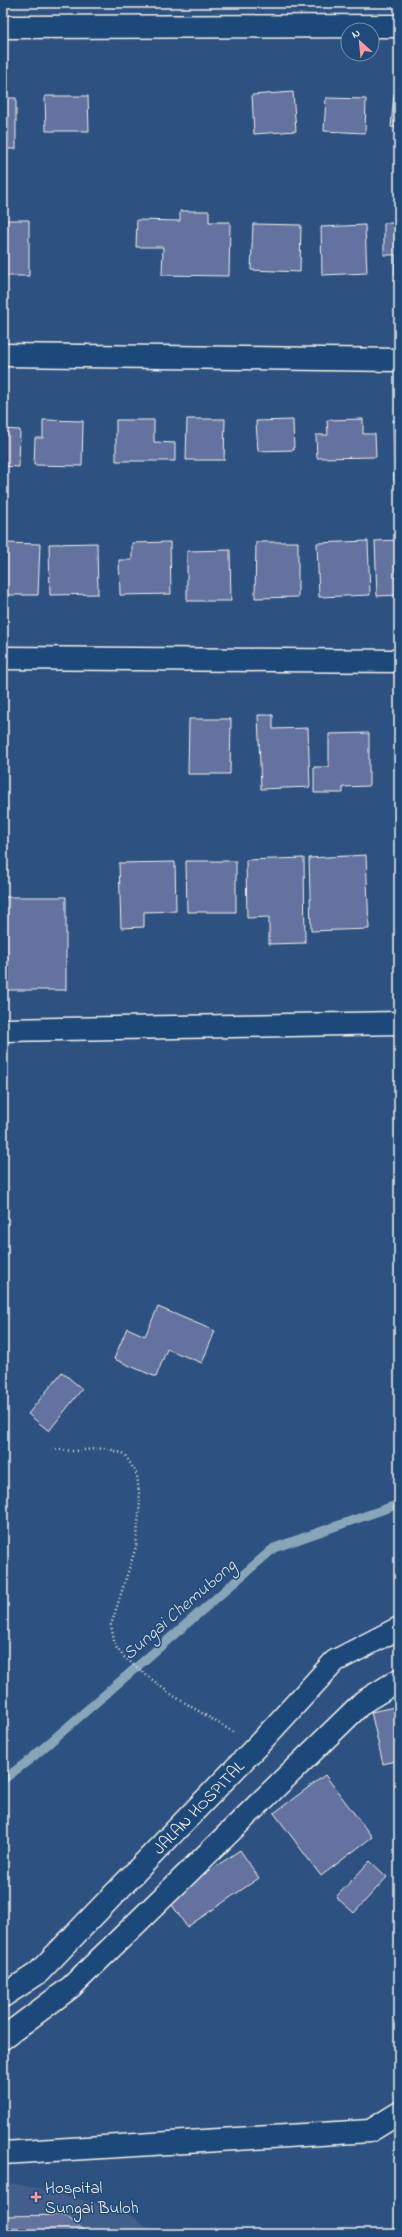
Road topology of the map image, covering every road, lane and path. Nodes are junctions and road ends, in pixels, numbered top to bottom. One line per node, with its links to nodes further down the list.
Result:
1 (399, 26): 2 (street)
2 (3, 27)
3 (3, 355): 4 (street)
4 (399, 360)
5 (3, 658): 6 (street)
6 (399, 661)
7 (399, 1024): 8 (street)
8 (3, 1030)
9 (52, 1449): 12 (path)
10 (399, 1628): 12 (street, JALAN HOSPITAL)
11 (399, 1680): 14 (street)
12 (257, 1746): 13 (street, JALAN HOSPITAL)
13 (3, 1996)
14 (3, 2038)
15 (399, 2113): 16 (street)
16 (3, 2153)

